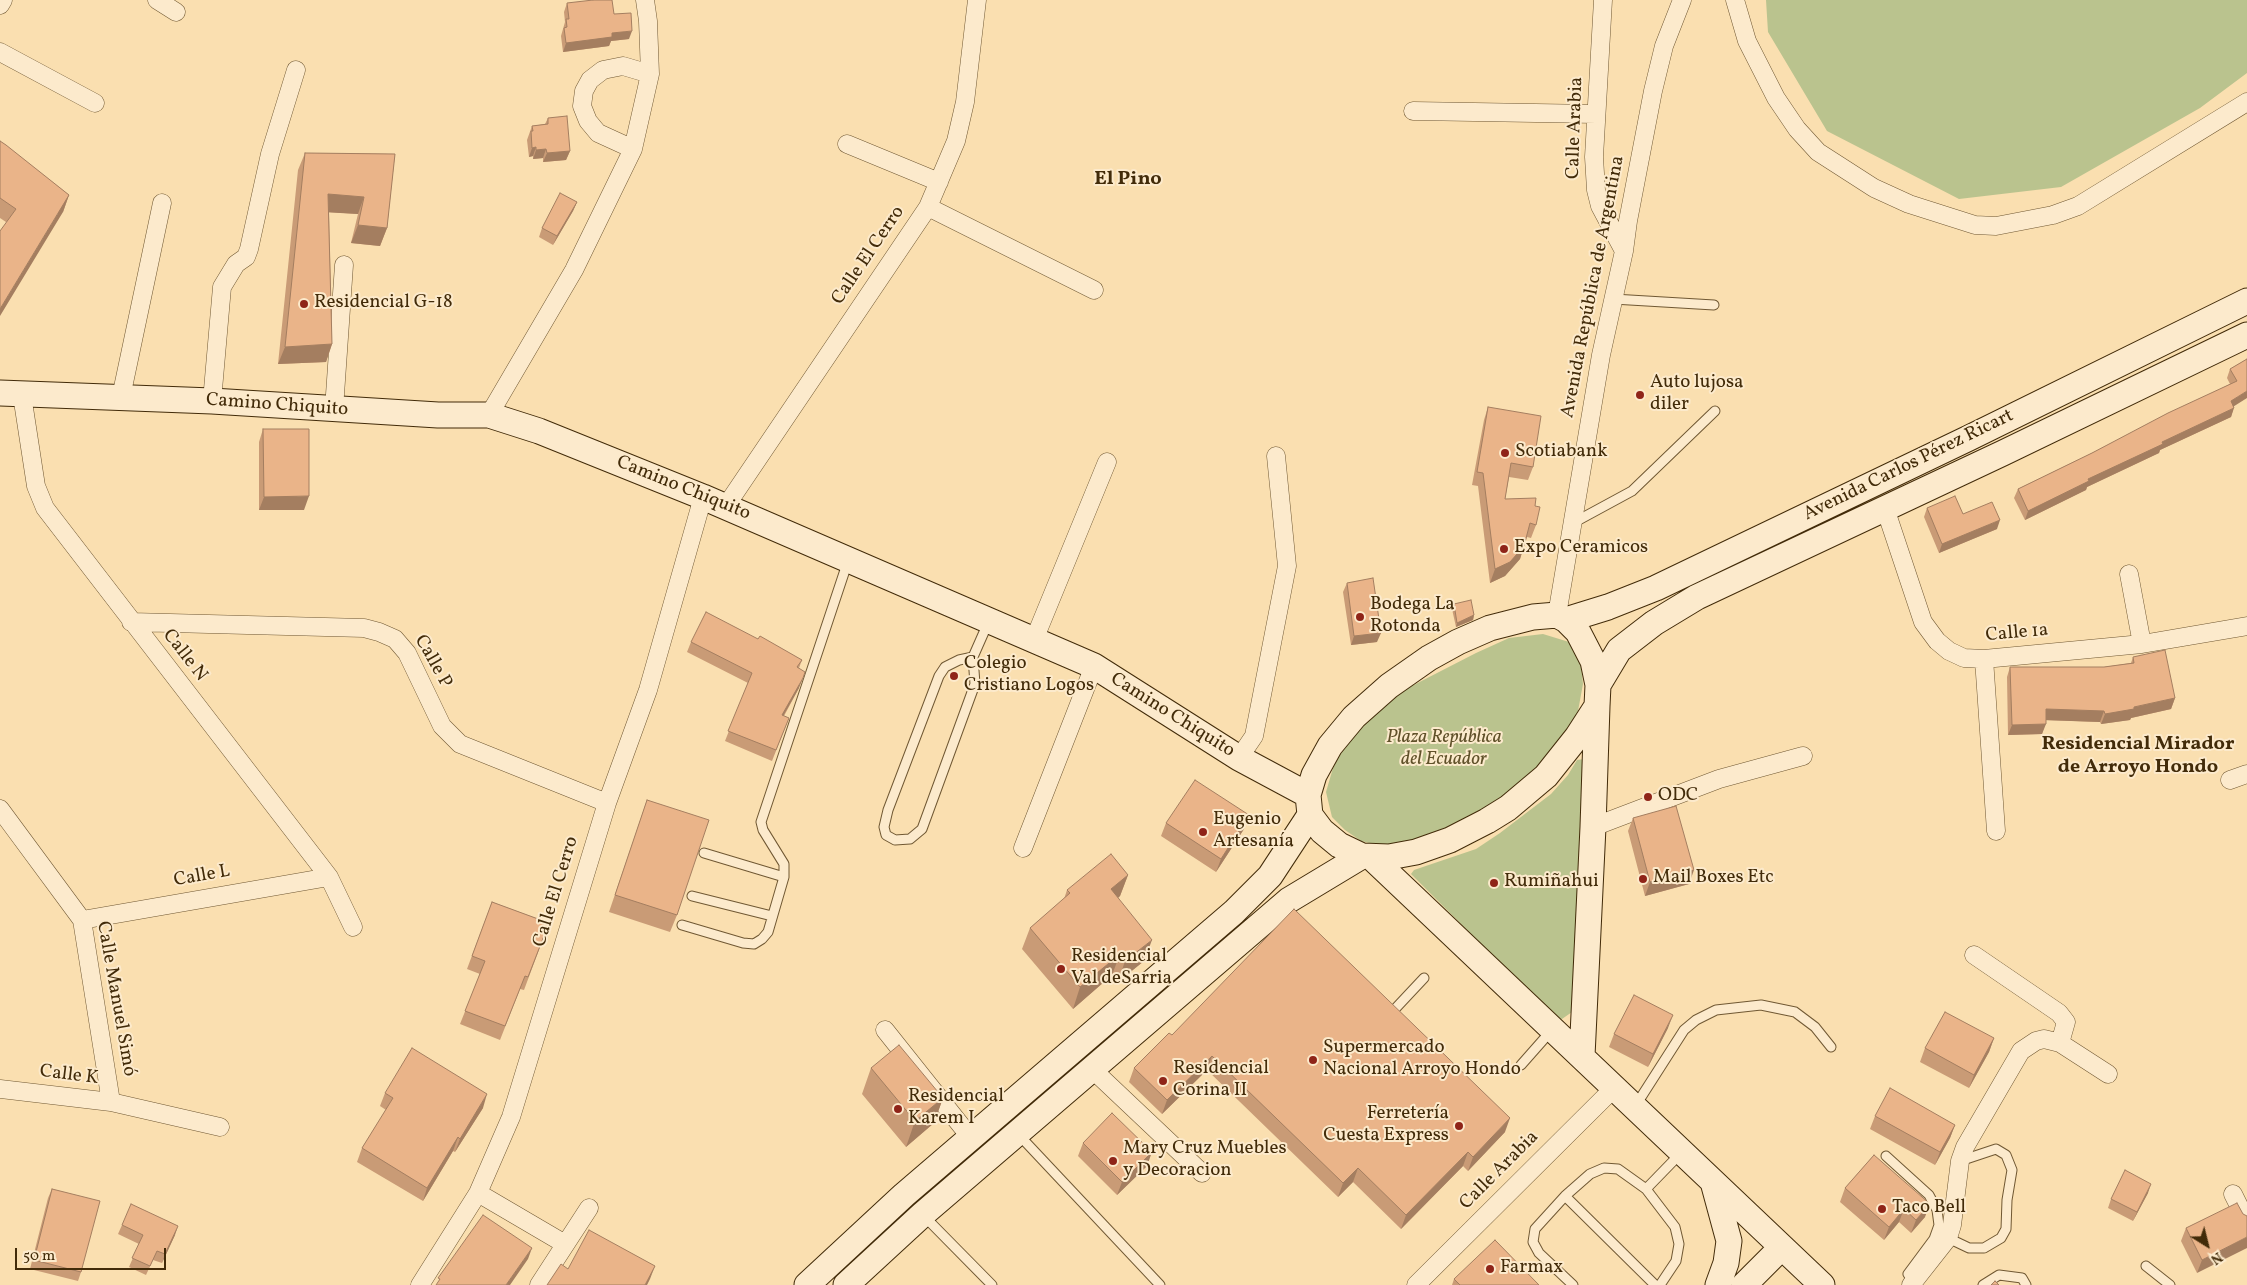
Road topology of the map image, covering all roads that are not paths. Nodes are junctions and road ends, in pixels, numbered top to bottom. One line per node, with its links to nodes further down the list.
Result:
1 (3, 0): 8 (street)
2 (156, 0): 9 (street)
3 (645, 0): 12 (street)
4 (977, 0): 19 (street, Calle El Cerro)
5 (1602, 0): 16 (street, Calle Arabia)
6 (1682, 0): 22 (street, Avenida República de Argentina)
7 (1735, 0): 13 (street)
8 (0, 5)
9 (176, 12)
10 (0, 52): 14 (street)
11 (296, 70): 31 (street)
12 (650, 74): 18 (street); 18 (street)
13 (2247, 102)
14 (95, 103)
15 (1412, 111): 16 (street)
16 (1596, 114): 22 (street, Calle Arabia)
17 (847, 144): 19 (street)
18 (633, 149): 34 (street)
19 (939, 182): 21 (street, Calle El Cerro)
20 (162, 204): 30 (street)
21 (928, 207): 24 (street); 37 (street, Calle El Cerro)
22 (1624, 251): 25 (street, Avenida República de Argentina)
23 (344, 265): 32 (street)
24 (1094, 290)
25 (1614, 299): 27 (lane); 39 (street, Avenida República de Argentina)
26 (2247, 301): 42 (main road, Avenida Carlos Pérez Ricart)
27 (1714, 305)
28 (2247, 335): 38 (main road, Avenida Carlos Pérez Ricart)
29 (11, 394): 30 (main road, Camino Chiquito); 44 (street, Calle N)
30 (121, 397): 31 (main road, Camino Chiquito)
31 (212, 401): 32 (main road, Camino Chiquito)
32 (334, 409): 34 (main road, Camino Chiquito)
33 (1715, 411): 39 (lane)
34 (489, 415): 37 (main road, Camino Chiquito)
35 (1276, 456): 53 (street)
36 (1107, 462): 46 (street)
37 (714, 502): 40 (main road, Camino Chiquito); 56 (street, Calle El Cerro)
38 (1885, 508): 49 (street, Calle 1a); 51 (main road, Avenida Carlos Pérez Ricart)
39 (1572, 524): 42 (street, Avenida República de Argentina)
40 (849, 559): 43 (main road, Camino Chiquito); 65 (lane)
41 (2129, 574): 47 (street)
42 (1561, 617): 51 (main road); 57 (main road)
43 (989, 620): 46 (main road, Camino Chiquito); 48 (lane)
44 (131, 622): 56 (street, Calle P); 64 (street, Calle N)
45 (2247, 626): 47 (street, Calle 1a)
46 (1034, 640): 50 (main road, Camino Chiquito)
47 (2142, 644): 49 (street, Calle 1a)
48 (973, 657): 48 (lane)
49 (1984, 659): 60 (street)
50 (1094, 666): 53 (main road, Camino Chiquito); 61 (street)
51 (1598, 696): 59 (main road); 63 (main road)
52 (1803, 756): 59 (street)
53 (1239, 758): 57 (main road, Camino Chiquito)
54 (2247, 774): 55 (street)
55 (2230, 780)
56 (607, 803): 95 (street, Calle El Cerro)
57 (1309, 805): 63 (main road); 88 (main road)
58 (0, 809): 68 (street, Calle Manuel Simó)
59 (1593, 827): 78 (main road)
60 (1996, 831)
61 (1023, 848)
62 (704, 853): 65 (lane)
63 (1366, 856): 74 (main road); 80 (main road)
64 (329, 877): 68 (street, Calle L); 70 (street, Calle N)
65 (784, 877): 67 (lane)
66 (692, 896): 67 (lane)
67 (772, 916): 69 (lane)
68 (82, 920): 84 (street, Calle Manuel Simó)
69 (682, 926)
70 (353, 927)
71 (1974, 955): 76 (street)
72 (1424, 978): 73 (lane)
73 (1394, 1010)
74 (1553, 1029): 78 (main road); 79 (lane)
75 (885, 1030): 88 (street)
76 (2060, 1042): 81 (street); 91 (street)
77 (1831, 1047): 85 (lane)
78 (1582, 1056): 82 (main road)
79 (1521, 1066)
80 (1092, 1069): 87 (main road); 92 (street)
81 (2108, 1074)
82 (1614, 1088): 85 (main road); 113 (street, Calle Arabia)
83 (0, 1089): 84 (street, Calle K)
84 (111, 1102): 86 (street, Calle K)
85 (1634, 1107): 89 (main road)
86 (220, 1127)
87 (1017, 1133): 100 (main road); 112 (lane)
88 (972, 1138): 97 (main road)
89 (1682, 1152): 93 (main road); 94 (lane)
90 (1886, 1156): 106 (lane)
91 (1960, 1161): 102 (street); 102 (lane)
92 (1202, 1173)
93 (1712, 1180): 104 (main road); 117 (main road)
94 (1646, 1189): 98 (lane); 116 (lane)
95 (478, 1193): 103 (street); 107 (street, Calle El Cerro)
96 (2233, 1194): 101 (street)
97 (904, 1195): 100 (street); 109 (main road)
98 (1566, 1196): 114 (lane); 115 (lane)
99 (589, 1208): 103 (street)
100 (923, 1214): 110 (main road); 111 (lane)
101 (2247, 1222)
102 (1948, 1238): 106 (street)
103 (565, 1244): 108 (street)
104 (1782, 1247): 118 (main road); 119 (main road)
105 (2146, 1266): 122 (lane)
106 (1914, 1284)
107 (420, 1285)
108 (538, 1285)
109 (807, 1285)
110 (846, 1285)
111 (992, 1285)
112 (1160, 1285)
113 (1416, 1285)
114 (1573, 1285)
115 (1655, 1285)
116 (1660, 1285)
117 (1718, 1285)
118 (1744, 1285)
119 (1822, 1285)
120 (1983, 1285): 121 (lane)
121 (2026, 1285)
122 (2170, 1285)

